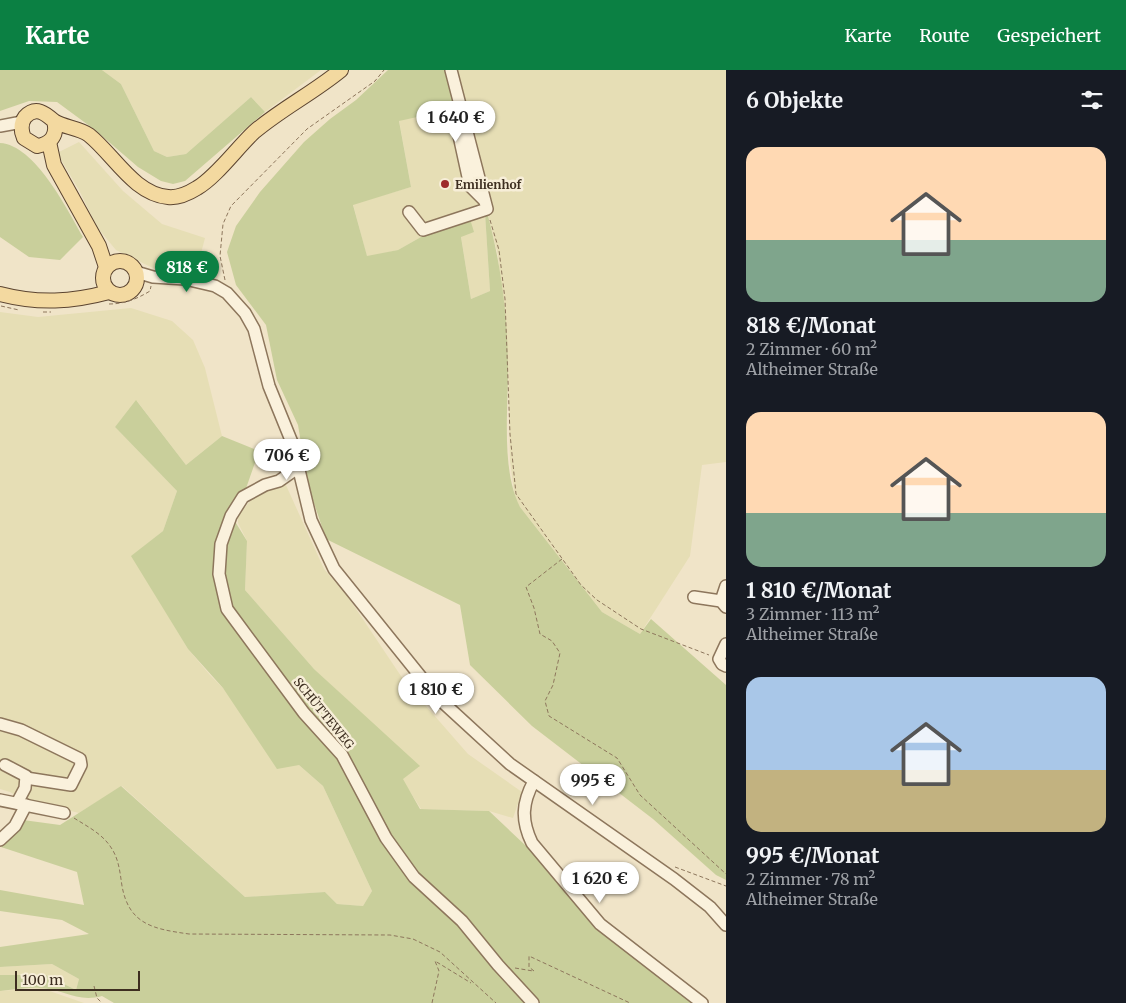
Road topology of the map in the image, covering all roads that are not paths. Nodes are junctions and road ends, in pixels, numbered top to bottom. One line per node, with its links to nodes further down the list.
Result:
1 (340, 70): 5 (main road)
2 (450, 70): 6 (street)
3 (0, 127): 4 (street)
4 (22, 128): 5 (main road); 5 (main road)
5 (49, 136): 7 (main road)
6 (409, 212)
7 (112, 264): 8 (main road); 9 (main road)
8 (136, 278): 9 (main road); 11 (street)
9 (106, 287): 10 (main road)
10 (0, 294)
11 (299, 468): 12 (street, SCHÜTTEWEG); 13 (street)
12 (279, 481): 13 (street); 28 (street, SCHÜTTEWEG)
13 (302, 486): 22 (street)
14 (726, 586): 16 (street)
15 (694, 597): 16 (street)
16 (723, 604)
17 (726, 644): 18 (street)
18 (723, 662)
19 (0, 724): 21 (street)
20 (5, 765): 21 (street)
21 (26, 778): 24 (street)
22 (534, 781): 27 (street); 29 (street)
23 (0, 800): 24 (street)
24 (21, 804): 25 (street); 26 (street)
25 (64, 813)
26 (0, 840)
27 (726, 925)
28 (533, 1003)
29 (702, 1003)

